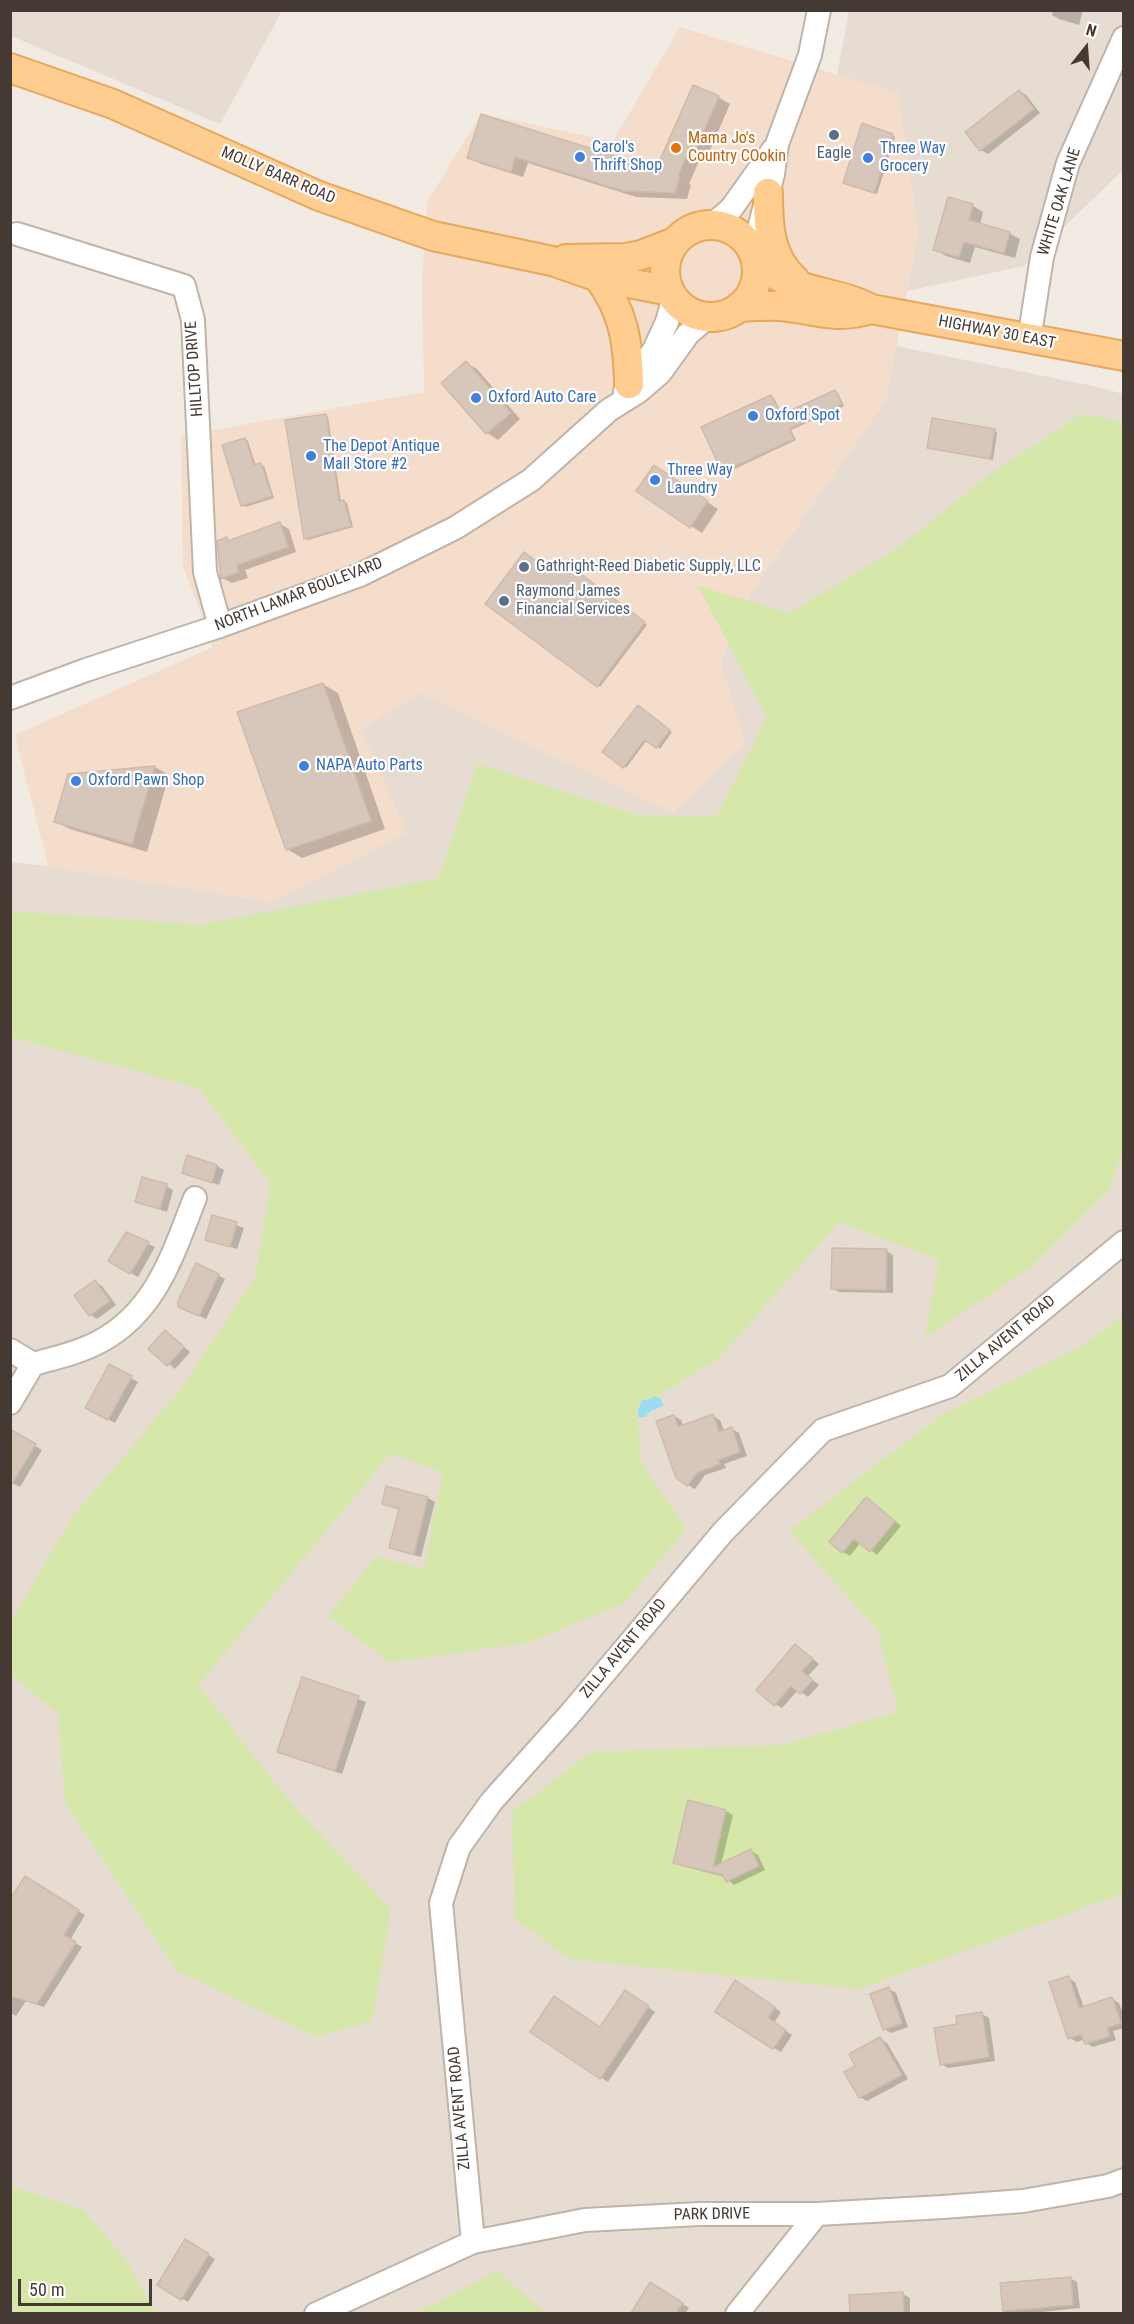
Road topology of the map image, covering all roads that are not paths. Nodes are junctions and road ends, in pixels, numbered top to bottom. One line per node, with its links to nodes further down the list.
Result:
1 (819, 10): 4 (street)
2 (1124, 38): 17 (street, WHITE OAK LANE)
3 (10, 68): 10 (main road, MOLLY BARR ROAD)
4 (777, 144): 5 (street); 6 (street)
5 (768, 193): 9 (street); 12 (main road)
6 (712, 225): 8 (main road); 9 (main road)
7 (17, 234): 20 (street, HILLTOP DRIVE)
8 (675, 242): 10 (main road, MOLLY BARR ROAD); 13 (main road)
9 (754, 255): 12 (main road, HIGHWAY 30 EAST); 14 (main road)
10 (552, 261): 11 (main road, MOLLY BARR ROAD)
11 (598, 277): 13 (main road, MOLLY BARR ROAD); 19 (main road)
12 (807, 288): 15 (main road, HIGHWAY 30 EAST)
13 (672, 294): 16 (main road); 19 (street, NORTH LAMAR BOULEVARD)
14 (739, 308): 15 (main road, HIGHWAY 30 EAST); 16 (main road)
15 (872, 309): 17 (main road, HIGHWAY 30 EAST)
16 (709, 316): 19 (street, NORTH LAMAR BOULEVARD)
17 (1029, 340): 18 (main road, HIGHWAY 30 EAST)
18 (1124, 356)
19 (625, 393): 20 (street, NORTH LAMAR BOULEVARD)
20 (220, 626): 21 (street, NORTH LAMAR BOULEVARD)
21 (10, 698)
22 (195, 1198): 25 (street)
23 (1124, 1242): 29 (street, ZILLA AVENT ROAD)
24 (10, 1350): 25 (street)
25 (33, 1365): 26 (street)
26 (10, 1403)
27 (1124, 2180): 28 (street, PARK DRIVE)
28 (817, 2214): 29 (street, PARK DRIVE); 31 (street)
29 (473, 2242): 30 (street, PARK DRIVE)
30 (316, 2313)
31 (737, 2313)

